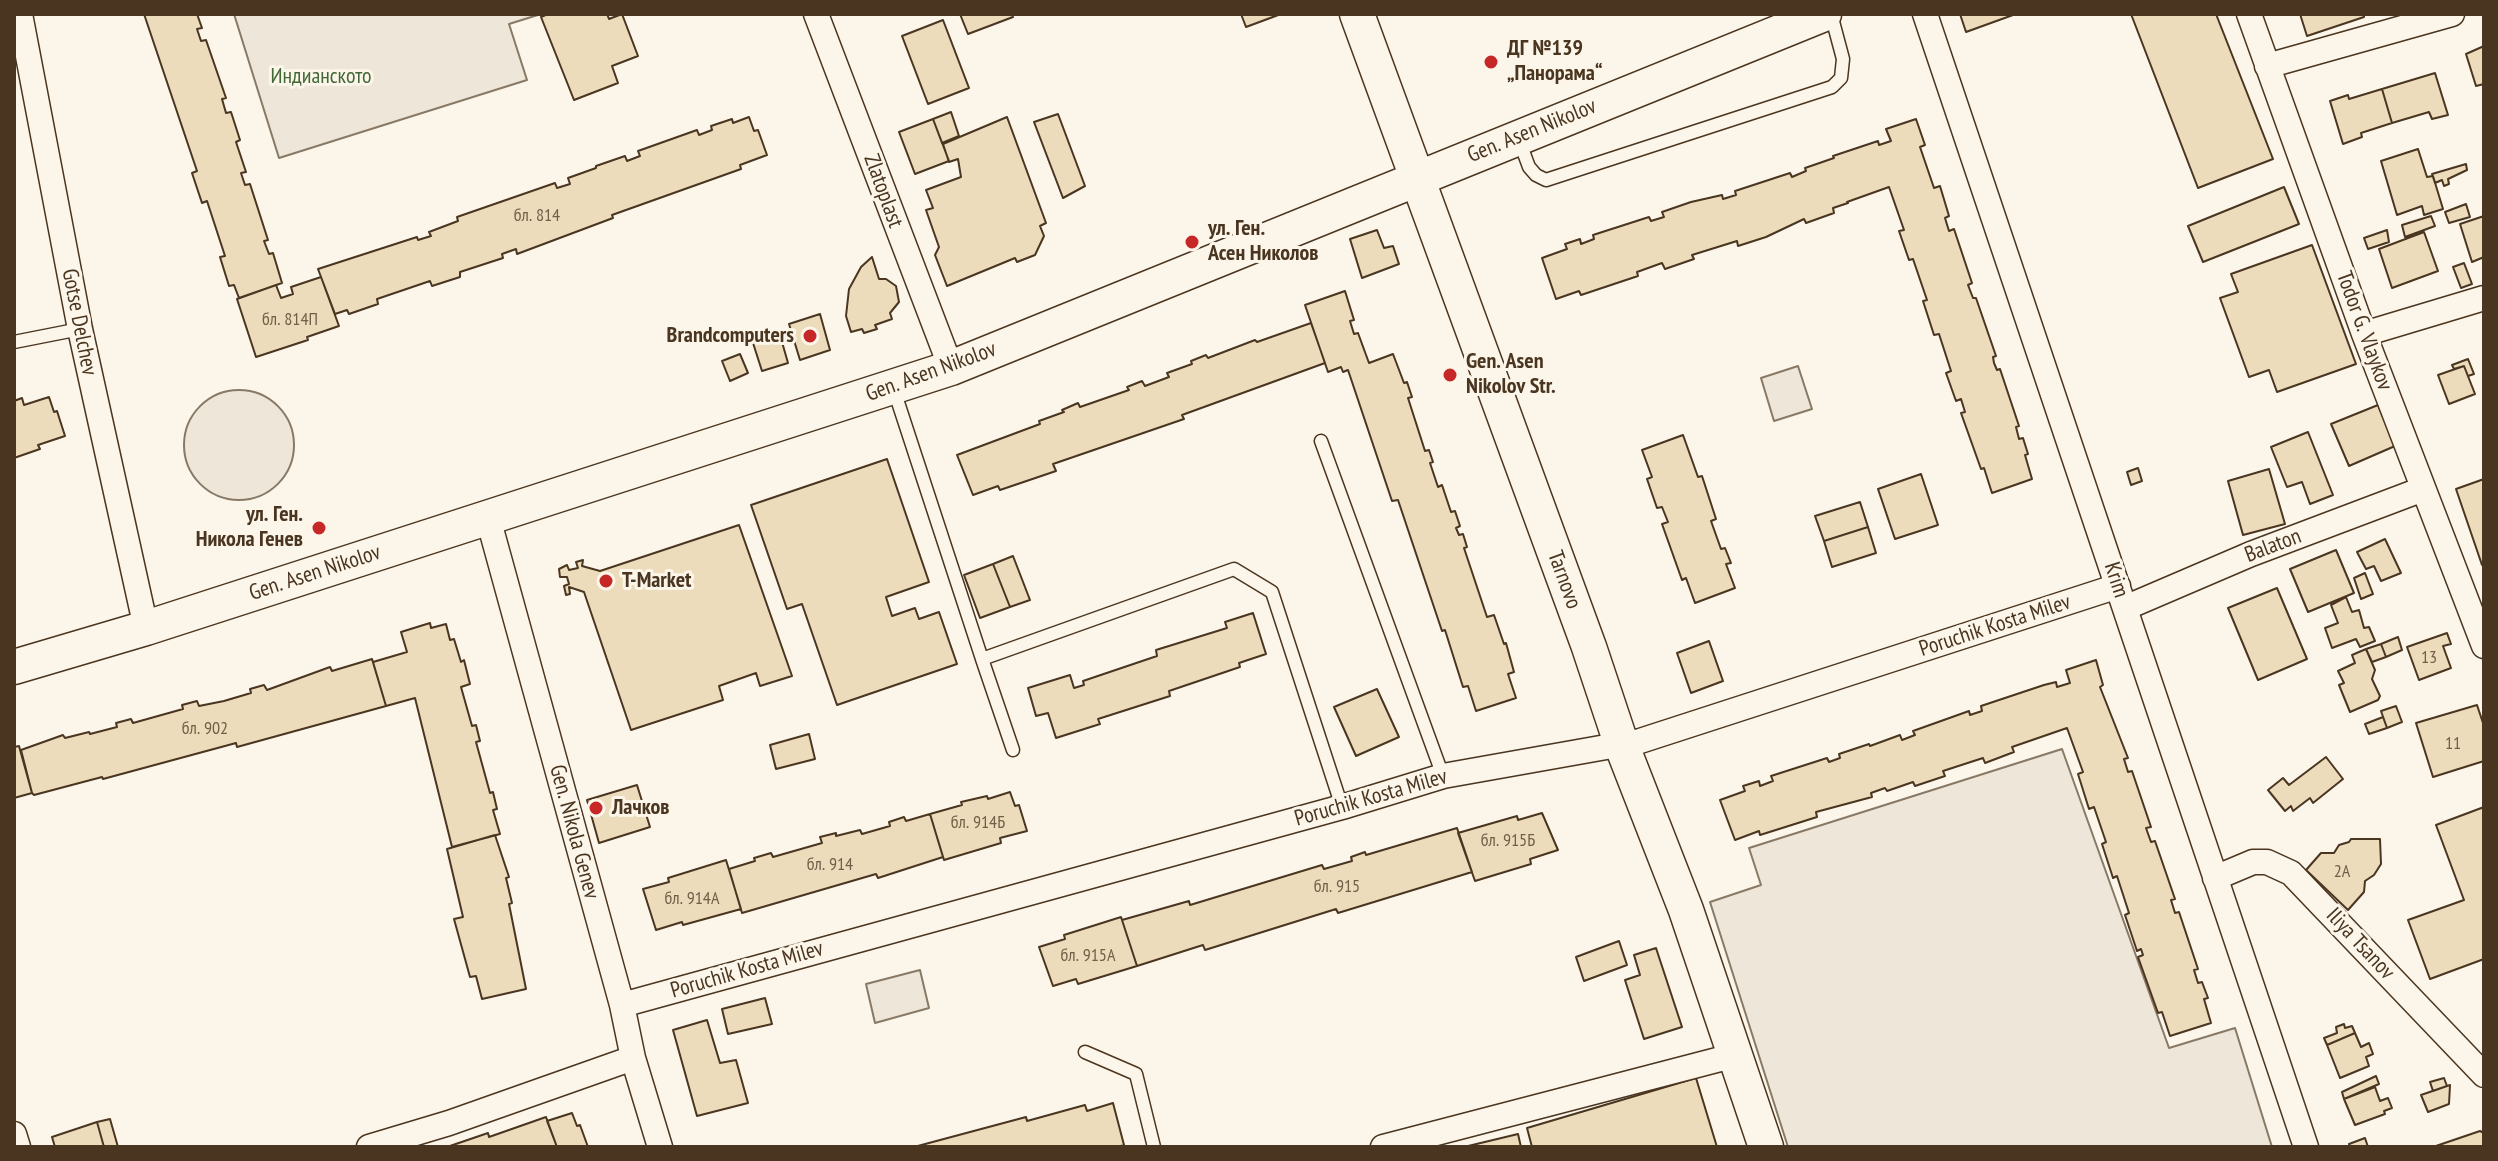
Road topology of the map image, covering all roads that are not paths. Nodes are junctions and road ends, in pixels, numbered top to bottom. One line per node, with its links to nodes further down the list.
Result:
1 (20, 14): 13 (street, Gotse Delchev)
2 (816, 14): 16 (street, Zlatoplast)
3 (1357, 14): 11 (street, Tarnovo)
4 (1824, 14): 10 (street, Gen. Asen Nikolov)
5 (1831, 14): 10 (lane)
6 (1925, 14): 22 (street, Krim)
7 (2249, 14): 9 (street, Todor G. Vlaykov)
8 (2452, 14): 9 (street)
9 (2267, 66): 14 (street, Todor G. Vlaykov)
10 (1518, 137): 11 (street, Gen. Asen Nikolov)
11 (1417, 177): 16 (street, Gen. Asen Nikolov); 27 (street, Tarnovo)
12 (2484, 298): 14 (street)
13 (80, 329): 15 (lane); 23 (street, Gotse Delchev)
14 (2364, 334): 19 (street, Todor G. Vlaykov)
15 (14, 342)
16 (951, 368): 17 (street, Gen. Asen Nikolov)
17 (893, 387): 20 (street, Gen. Asen Nikolov); 25 (lane)
18 (1321, 441): 29 (lane)
19 (2423, 489): 21 (street, Todor G. Vlaykov); 22 (street, Balaton)
20 (488, 518): 23 (street, Gen. Asen Nikolov); 32 (street, Gen. Nikola Genev)
21 (2474, 590): 24 (street, Todor G. Vlaykov)
22 (2121, 597): 27 (street, Poruchik Kosta Milev); 31 (street, Krim)
23 (146, 628): 26 (street, Gen. Asen Nikolov)
24 (2484, 646)
25 (982, 659): 28 (lane); 30 (lane)
26 (14, 667)
27 (1622, 746): 29 (street, Poruchik Kosta Milev); 34 (street, Tarnovo)
28 (1013, 750)
29 (1443, 776): 30 (street, Poruchik Kosta Milev)
30 (1342, 807): 32 (street, Poruchik Kosta Milev)
31 (2215, 878): 36 (street, Iliya Tsanov); 44 (street, Krim)
32 (622, 1005): 35 (street, Gen. Nikola Genev)
33 (1085, 1052): 41 (lane)
34 (1736, 1055): 42 (street); 43 (street, Tarnovo)
35 (633, 1058): 39 (street); 40 (street, Gen. Nikola Genev)
36 (2484, 1075)
37 (14, 1134): 38 (street)
38 (18, 1147)
39 (369, 1147)
40 (660, 1147)
41 (1154, 1147)
42 (1383, 1147)
43 (1766, 1147)
44 (2306, 1147)

